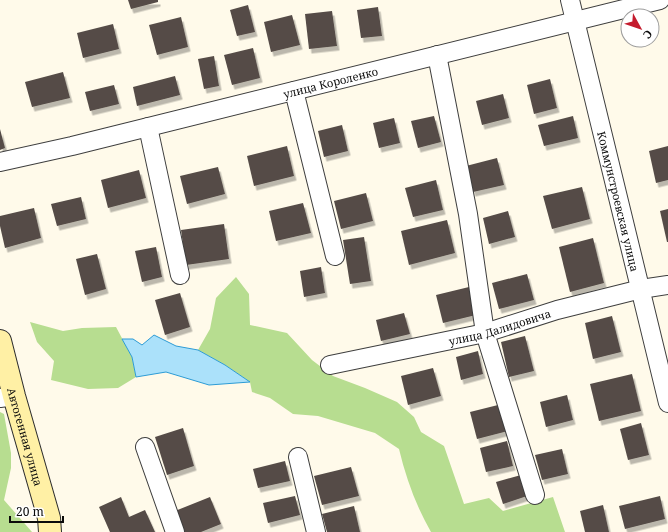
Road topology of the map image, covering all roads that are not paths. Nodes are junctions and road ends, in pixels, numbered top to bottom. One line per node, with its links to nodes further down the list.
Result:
1 (570, 0): 3 (street, Коммунстроевская улица)
2 (660, 0): 3 (street, улица Короленко)
3 (575, 21): 4 (street, улица Короленко); 11 (street, Коммунстроевская улица)
4 (437, 55): 5 (street, улица Короленко); 12 (street)
5 (294, 91): 6 (street, улица Короленко); 8 (street)
6 (148, 127): 7 (street, улица Короленко); 9 (street)
7 (0, 162)
8 (335, 256)
9 (180, 275)
10 (668, 285): 11 (street, улица Далидовича)
11 (641, 289): 12 (street, улица Далидовича); 16 (street, Коммунстроевская улица)
12 (485, 332): 14 (street, улица Далидовича); 19 (street)
13 (0, 341): 15 (street, Автогенная улица)
14 (330, 365)
15 (7, 397): 20 (street, Автогенная улица)
16 (668, 403)
17 (145, 447): 21 (street)
18 (298, 457): 22 (street)
19 (535, 495)
20 (50, 532)
21 (175, 532)
22 (316, 532)

